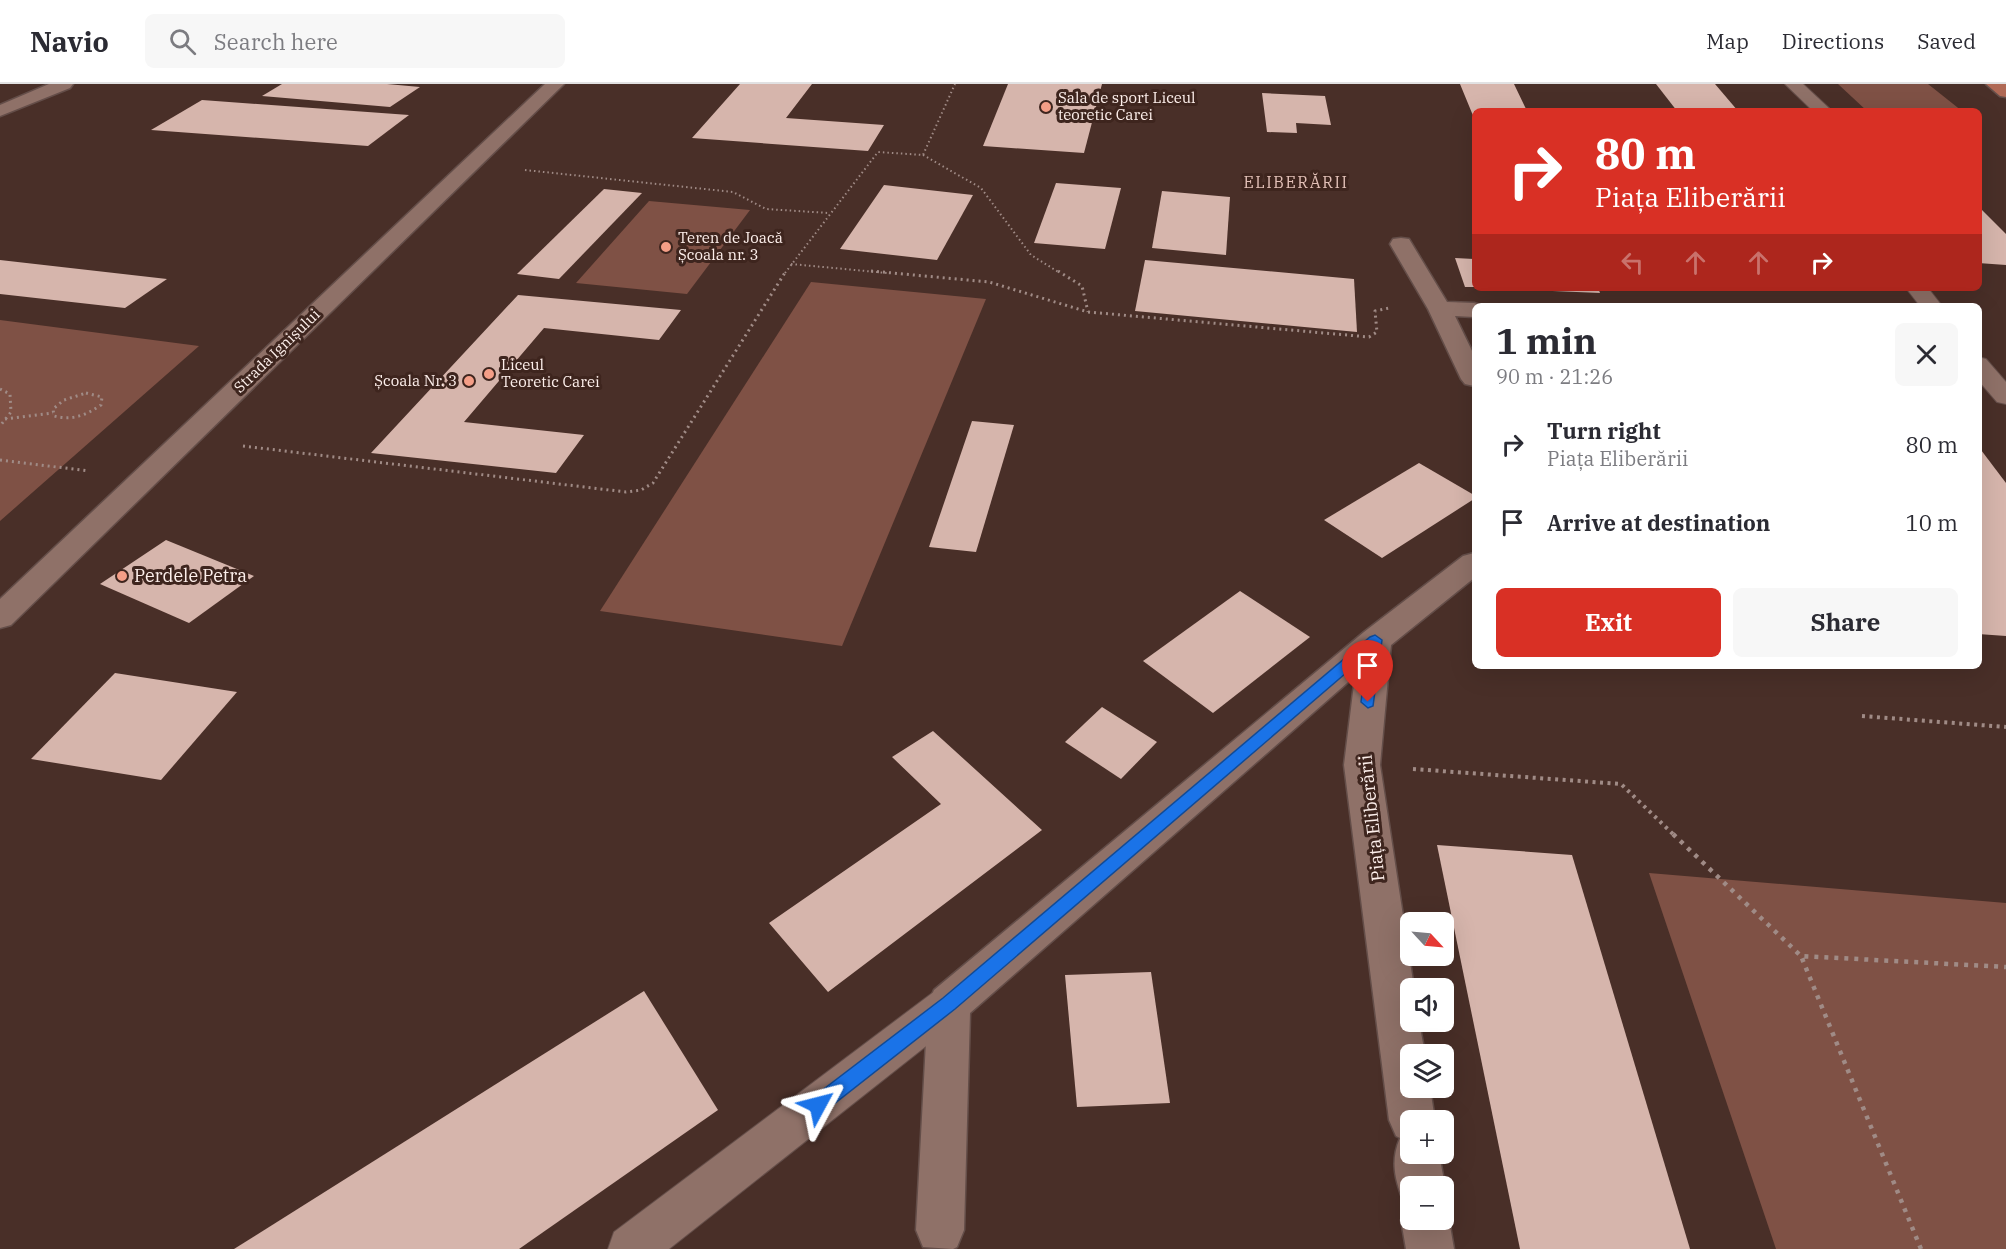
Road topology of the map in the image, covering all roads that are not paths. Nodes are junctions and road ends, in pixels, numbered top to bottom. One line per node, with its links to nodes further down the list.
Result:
1 (64, 84): 7 (street)
2 (555, 84): 17 (street, Strada Ignișului)
3 (1793, 84): 6 (lane)
4 (1995, 84): 5 (main road)
5 (2006, 92)
6 (1820, 108)
7 (0, 111)
8 (1401, 244): 11 (street)
9 (1919, 291): 10 (lane)
10 (1929, 303)
11 (1440, 309): 12 (street); 14 (street)
12 (1472, 310)
13 (1982, 369): 15 (lane)
14 (1472, 375)
15 (2006, 397)
16 (1472, 565): 18 (street)
17 (0, 617)
18 (1375, 640): 19 (street); 20 (street, Piața Eliberării)
19 (949, 1004): 21 (street); 23 (lane)
20 (1411, 1110)
21 (940, 1230)
22 (1427, 1230): 24 (street)
23 (631, 1249)
24 (1430, 1249)

